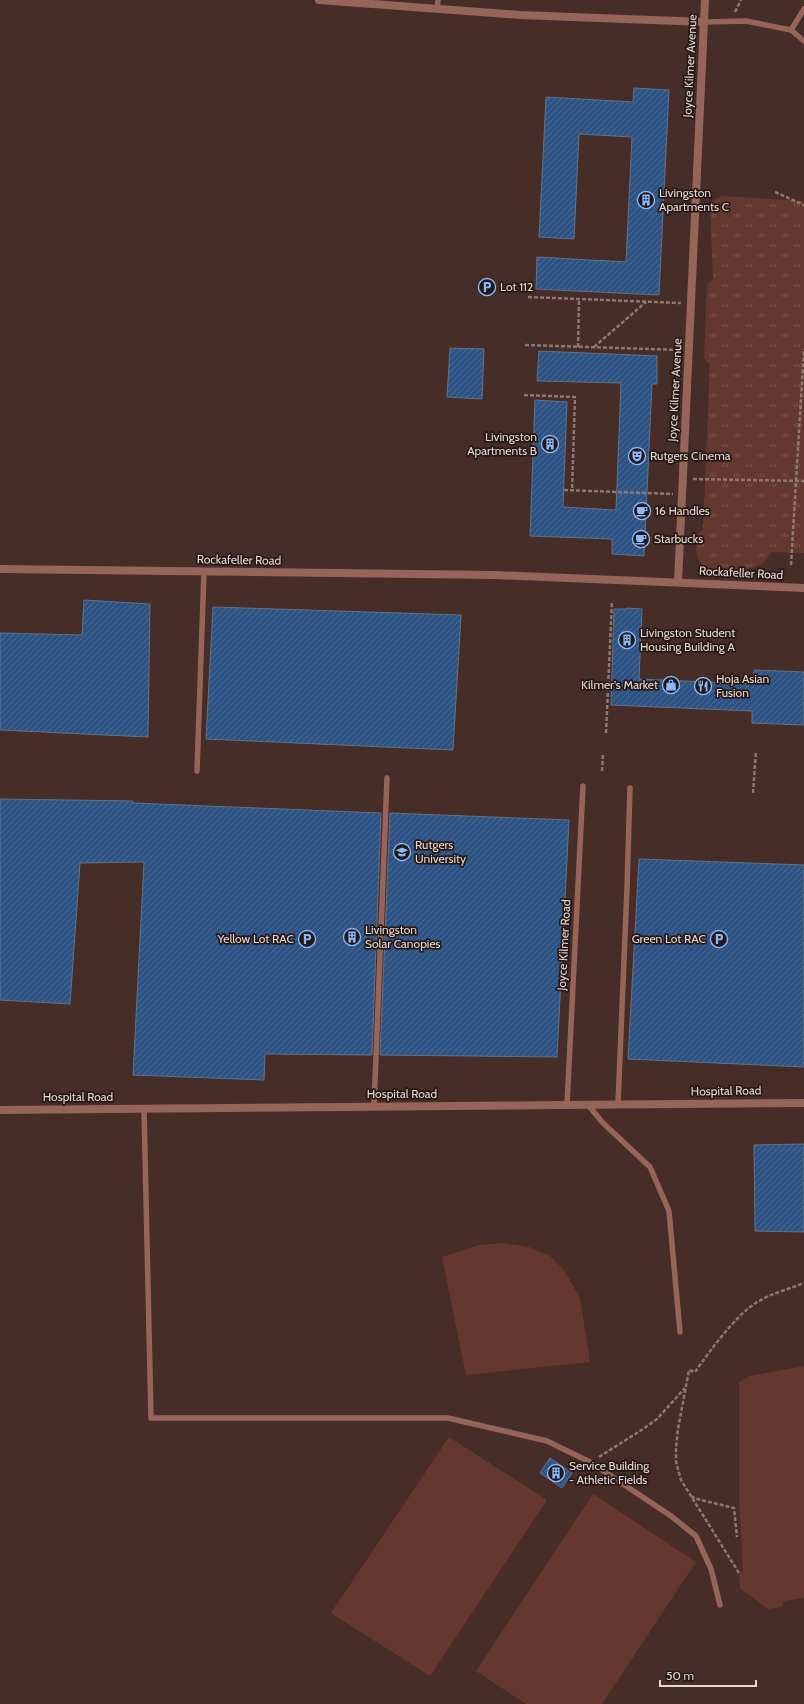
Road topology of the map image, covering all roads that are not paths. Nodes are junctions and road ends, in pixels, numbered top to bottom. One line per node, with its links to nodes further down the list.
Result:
1 (319, 0): 4 (street)
2 (438, 0): 4 (lane)
3 (705, 0): 6 (street, Joyce Kilmer Avenue)
4 (437, 9): 6 (street)
5 (804, 9): 7 (lane)
6 (704, 22): 7 (lane); 11 (street, Joyce Kilmer Avenue)
7 (791, 30): 8 (lane)
8 (804, 41)
9 (0, 570): 10 (street, Rockafeller Road)
10 (204, 572): 11 (street, Rockafeller Road); 13 (lane)
11 (678, 582): 12 (street, Rockafeller Road)
12 (804, 588)
13 (197, 771)
14 (387, 778): 21 (lane)
15 (583, 786): 19 (lane, Joyce Kilmer Road)
16 (630, 788): 18 (lane)
17 (804, 1103): 18 (street, Hospital Road)
18 (618, 1104): 20 (street, Hospital Road)
19 (567, 1105): 20 (street, Hospital Road); 21 (street, Hospital Road)
20 (588, 1105): 24 (lane)
21 (374, 1107): 22 (street, Hospital Road)
22 (144, 1109): 23 (street, Hospital Road); 25 (lane)
23 (0, 1110)
24 (680, 1332)
25 (720, 1605)

